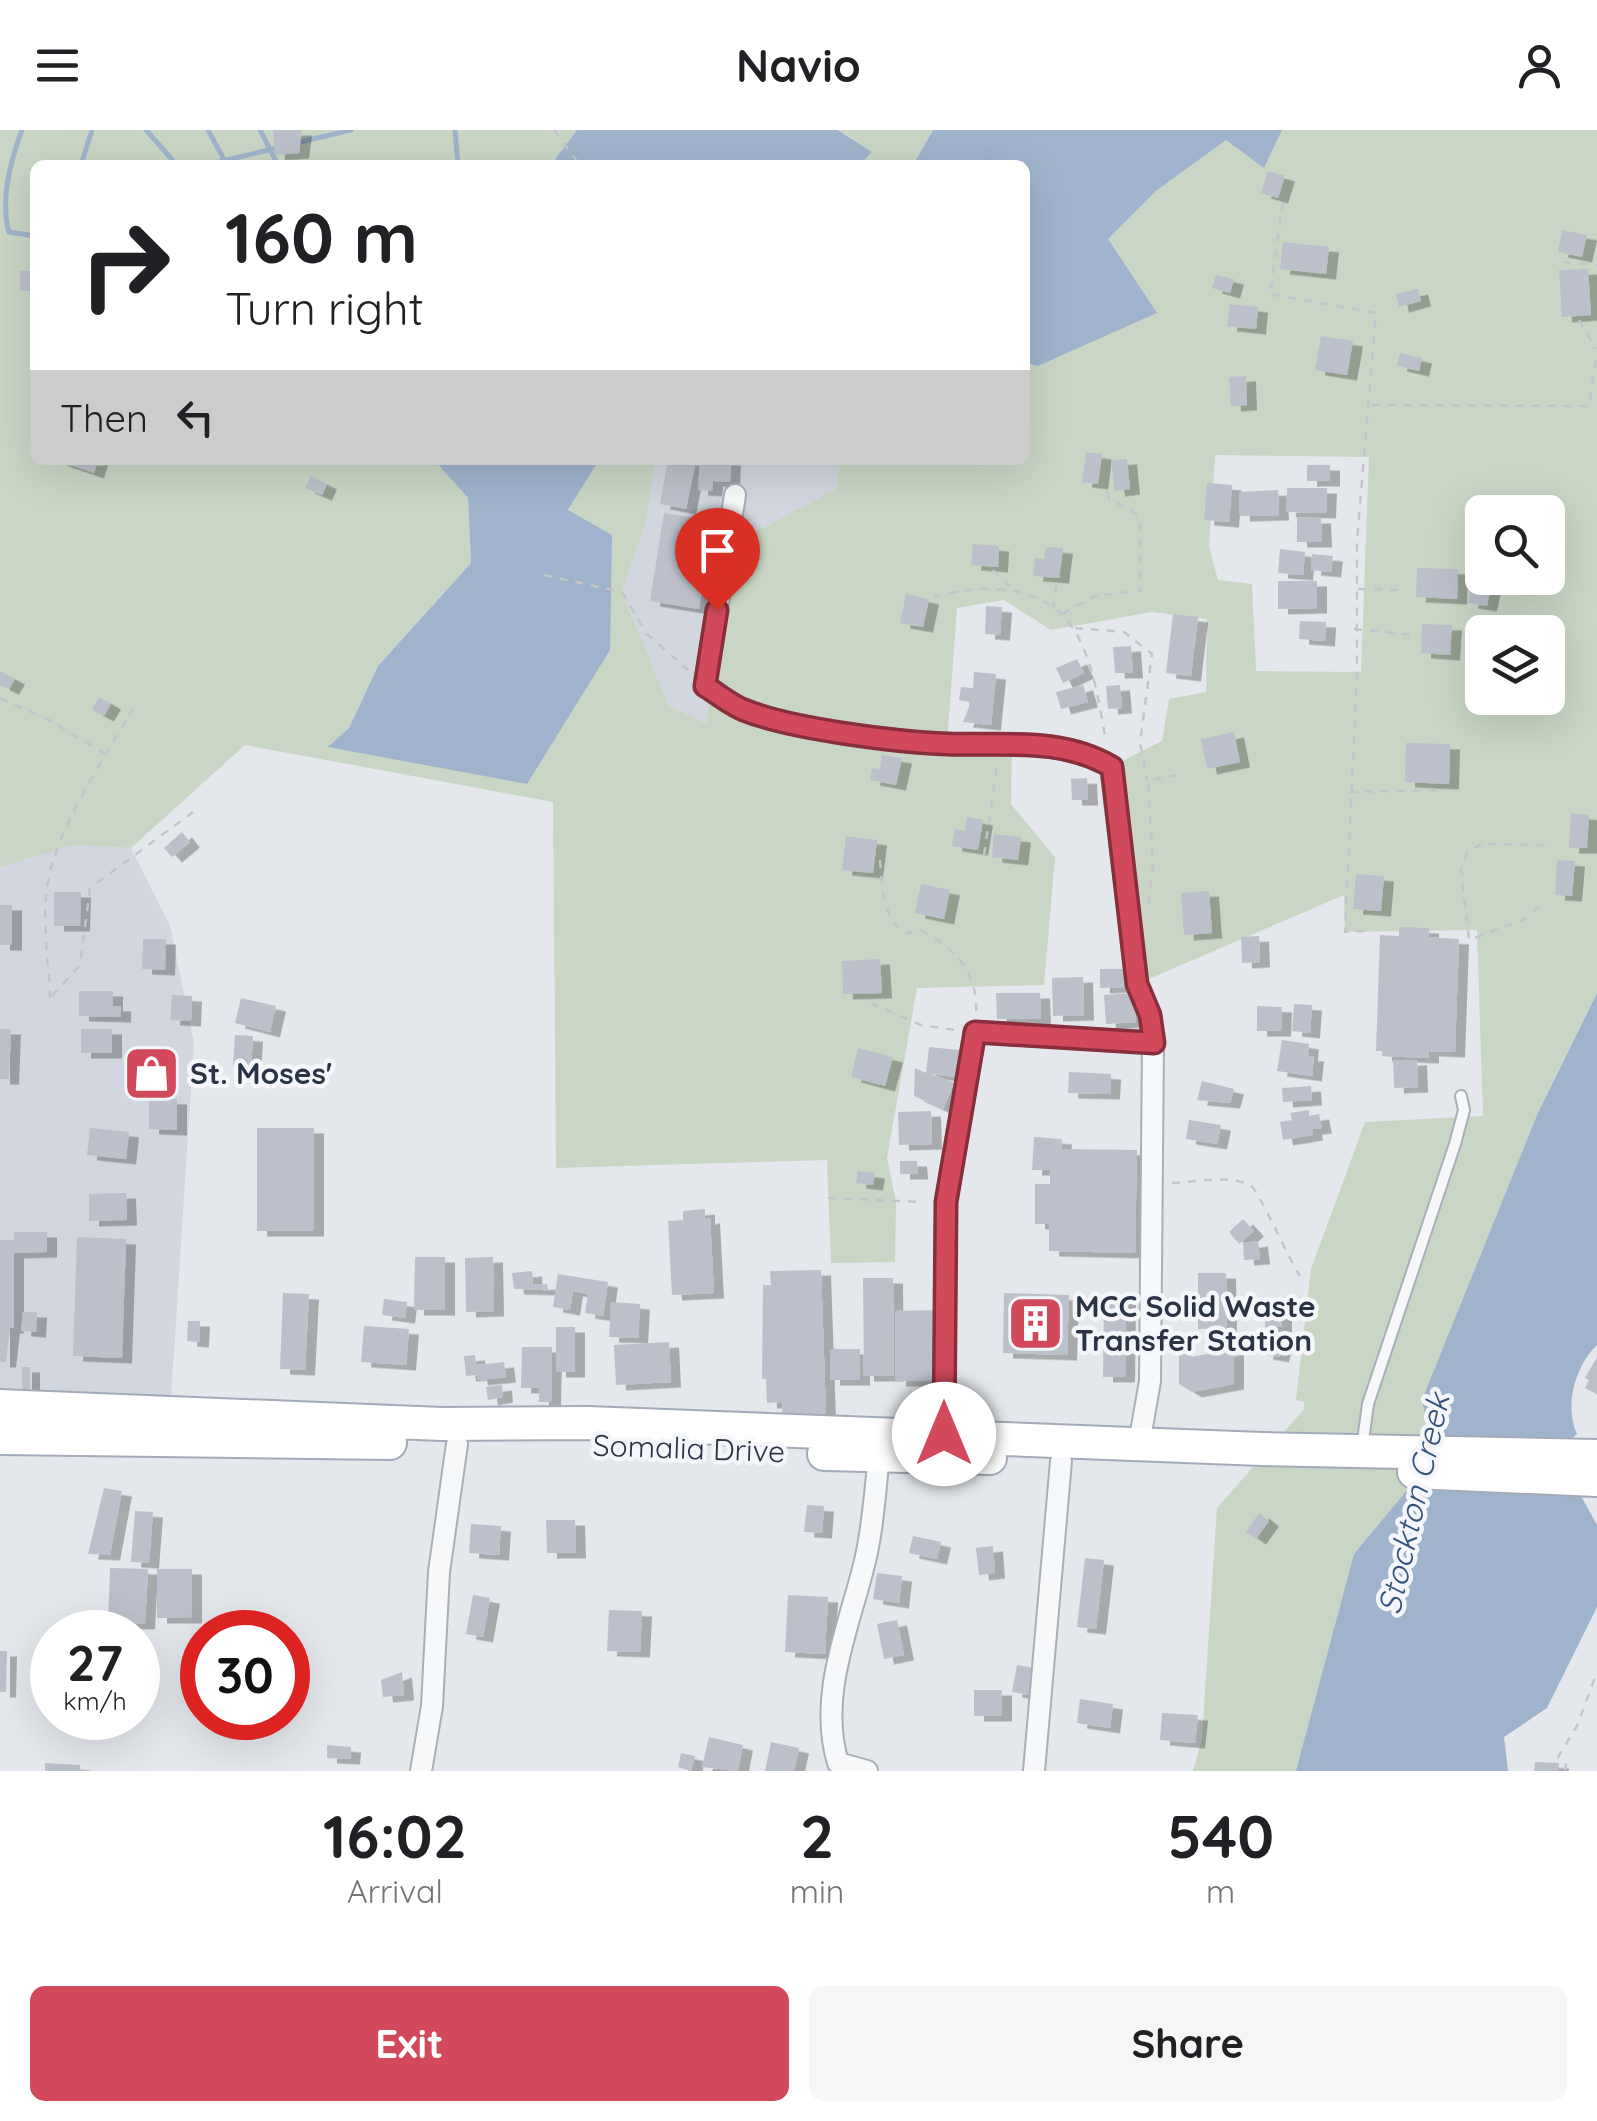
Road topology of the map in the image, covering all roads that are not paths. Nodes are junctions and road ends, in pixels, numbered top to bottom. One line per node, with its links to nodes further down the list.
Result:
1 (734, 495): 2 (street)
2 (1154, 1043): 5 (street); 8 (street)
3 (1462, 1096): 10 (lane)
4 (0, 1406): 5 (main road, Somalia Drive)
5 (944, 1434): 8 (main road, Somalia Drive)
6 (0, 1438): 7 (main road, Somalia Drive)
7 (456, 1444): 9 (main road, Somalia Drive); 13 (street)
8 (1139, 1444): 10 (main road, Somalia Drive)
9 (879, 1456): 11 (main road, Somalia Drive); 14 (street)
10 (1371, 1456): 11 (main road, Somalia Drive); 12 (main road)
11 (1060, 1461): 15 (street)
12 (1589, 1468)
13 (420, 1771)
14 (867, 1771)
15 (1034, 1771)

